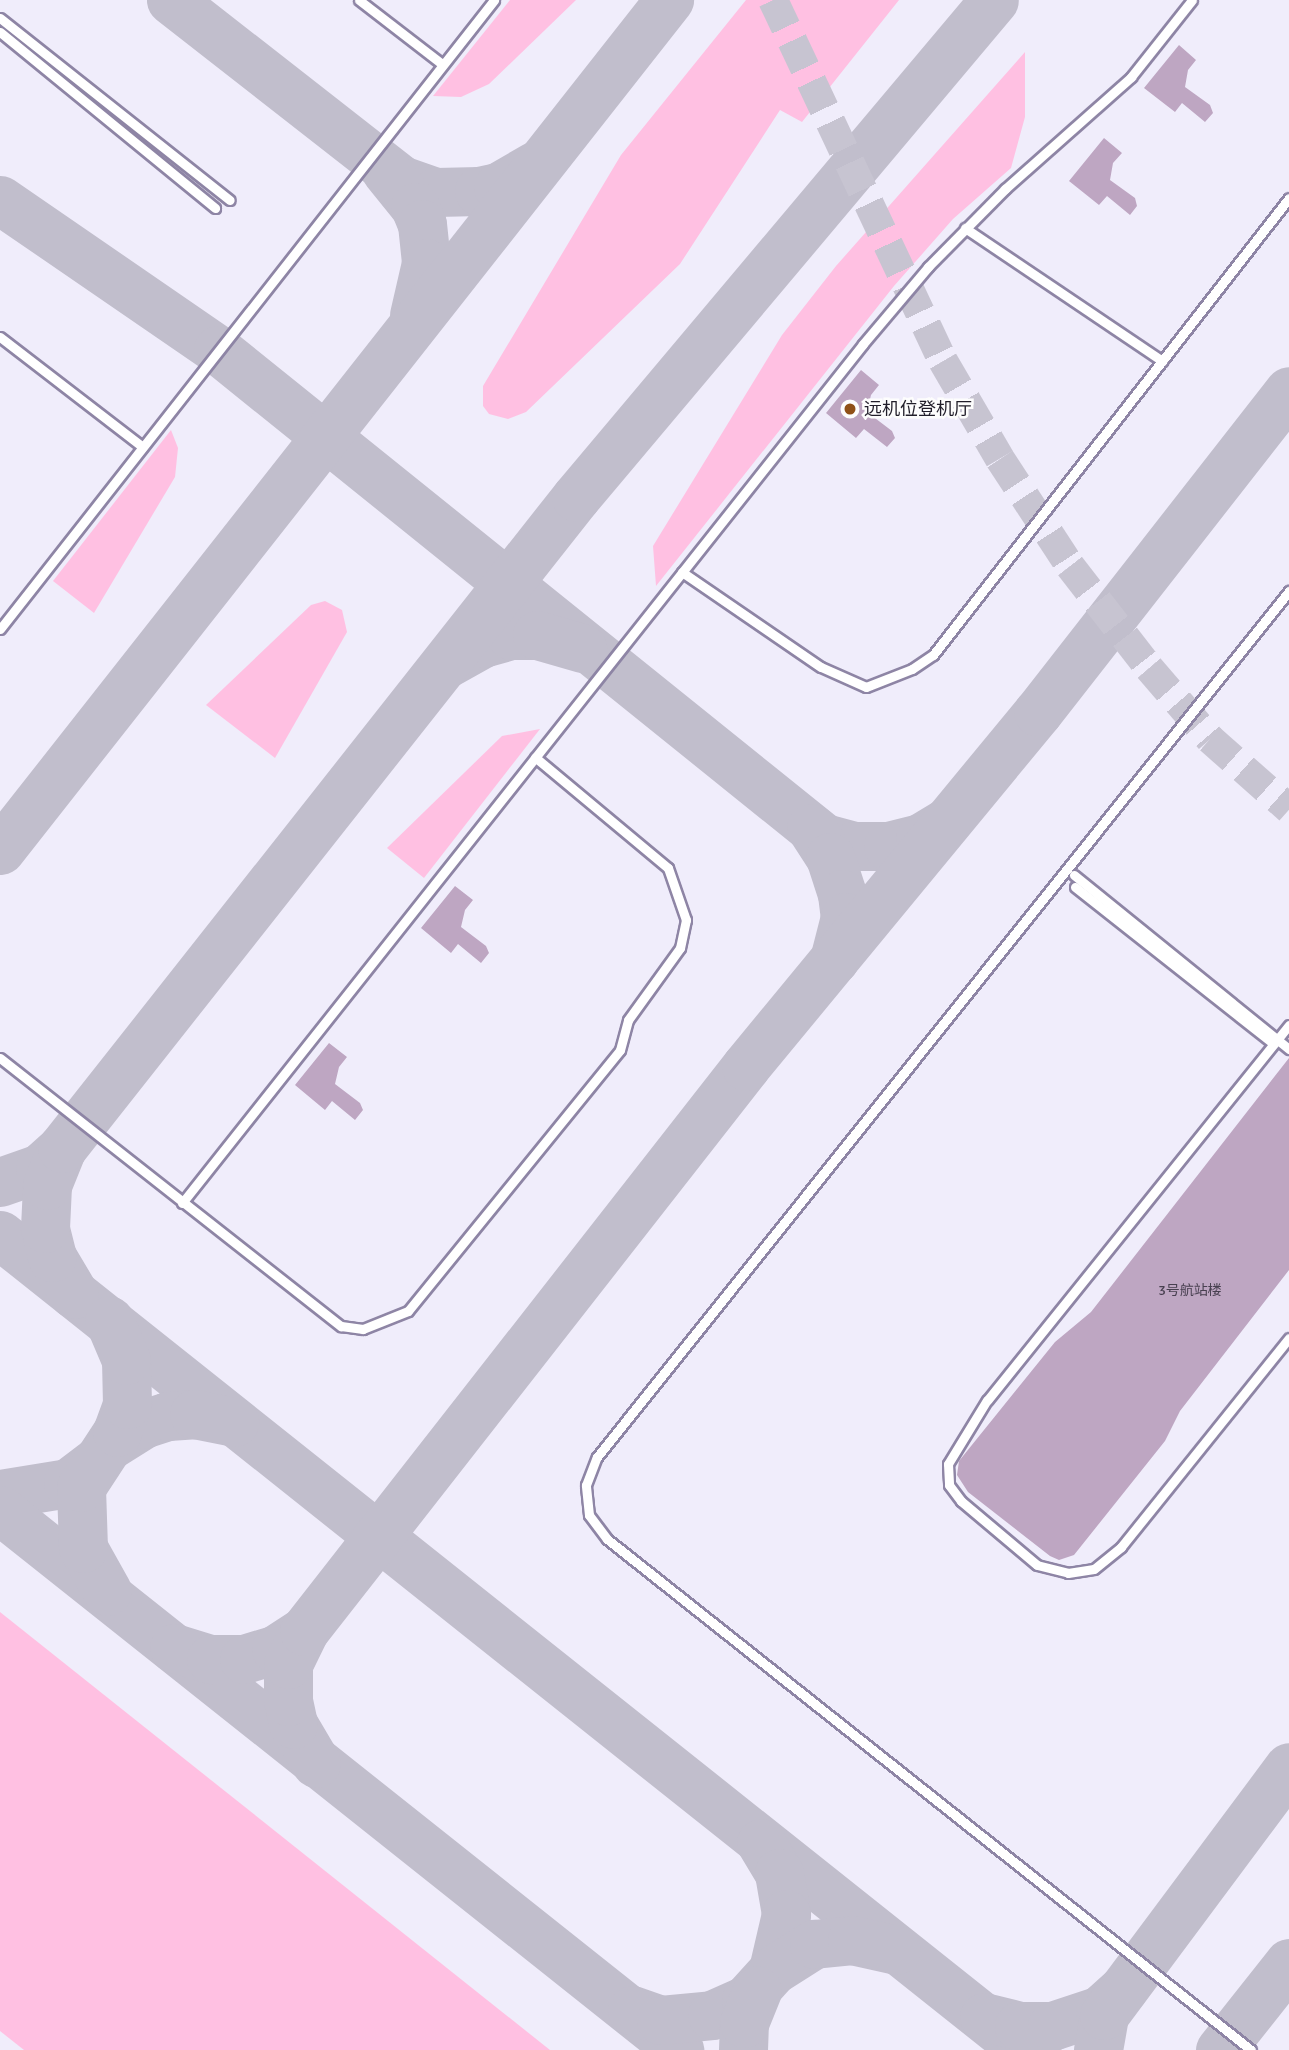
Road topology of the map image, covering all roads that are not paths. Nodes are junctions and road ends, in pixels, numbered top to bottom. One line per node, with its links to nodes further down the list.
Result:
1 (359, 0): 6 (lane)
2 (494, 0): 6 (lane)
3 (1192, 0): 10 (lane)
4 (0, 18): 8 (lane)
5 (0, 32): 9 (lane)
6 (442, 64): 13 (lane)
7 (1289, 198): 12 (lane)
8 (230, 200)
9 (215, 208)
10 (965, 228): 12 (lane); 14 (lane)
11 (0, 337): 13 (lane)
12 (1162, 361): 14 (lane)
13 (142, 447): 16 (lane)
14 (682, 572): 17 (lane)
15 (1289, 591): 26 (lane)
16 (0, 629)
17 (535, 757): 24 (lane); 24 (lane)
18 (1074, 875): 21 (lane)
19 (1075, 887): 21 (lane)
20 (1289, 1025): 21 (lane)
21 (1276, 1041): 22 (lane); 25 (lane)
22 (1289, 1049)
23 (0, 1058): 24 (lane)
24 (182, 1203)
25 (1289, 1338)
26 (1251, 2050)

